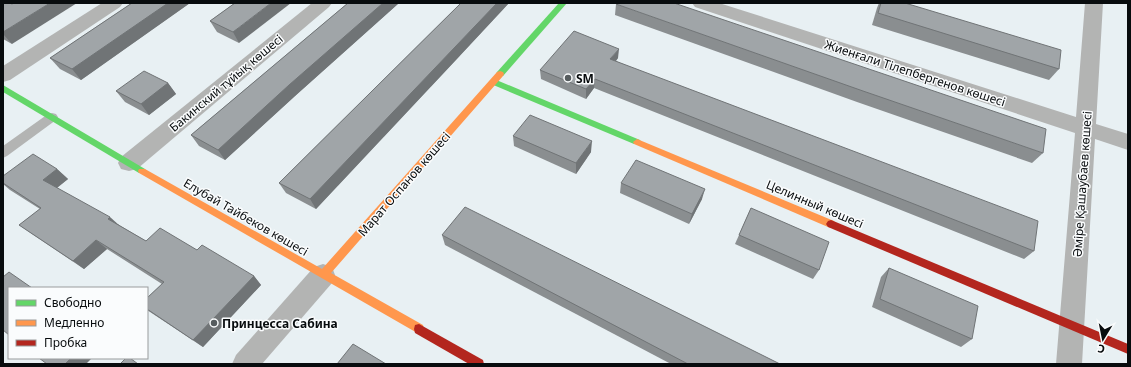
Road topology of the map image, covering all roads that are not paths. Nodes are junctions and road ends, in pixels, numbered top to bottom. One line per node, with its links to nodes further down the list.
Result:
1 (114, 3): 6 (street)
2 (323, 3): 13 (street, Бакинский тұйық көшесі)
3 (563, 3): 7 (street, Марат Оспанов көшесі)
4 (701, 3): 10 (street, Жиенғали Тілепбергенов көшесі)
5 (1094, 3): 10 (street, Әміре Қашаубаев көшесі)
6 (3, 75)
7 (494, 82): 14 (street, Марат Оспанов көшесі); 15 (street, Целинный көшесі)
8 (3, 88): 9 (street, Елубай Тайбеков көшесі)
9 (52, 117): 12 (lane); 13 (street, Елубай Тайбеков көшесі)
10 (1086, 129): 11 (street, Жиенғали Тілепбергенов көшесі); 15 (street, Әміре Қашаубаев көшесі)
11 (1128, 142)
12 (3, 153)
13 (129, 163): 14 (street, Елубай Тайбеков көшесі)
14 (323, 275): 17 (street, Марат Оспанов көшесі); 18 (street, Елубай Тайбеков көшесі)
15 (1071, 325): 16 (street, Целинный көшесі); 19 (street, Әміре Қашаубаев көшесі)
16 (1128, 349)
17 (245, 364)
18 (479, 364)
19 (1069, 364)

